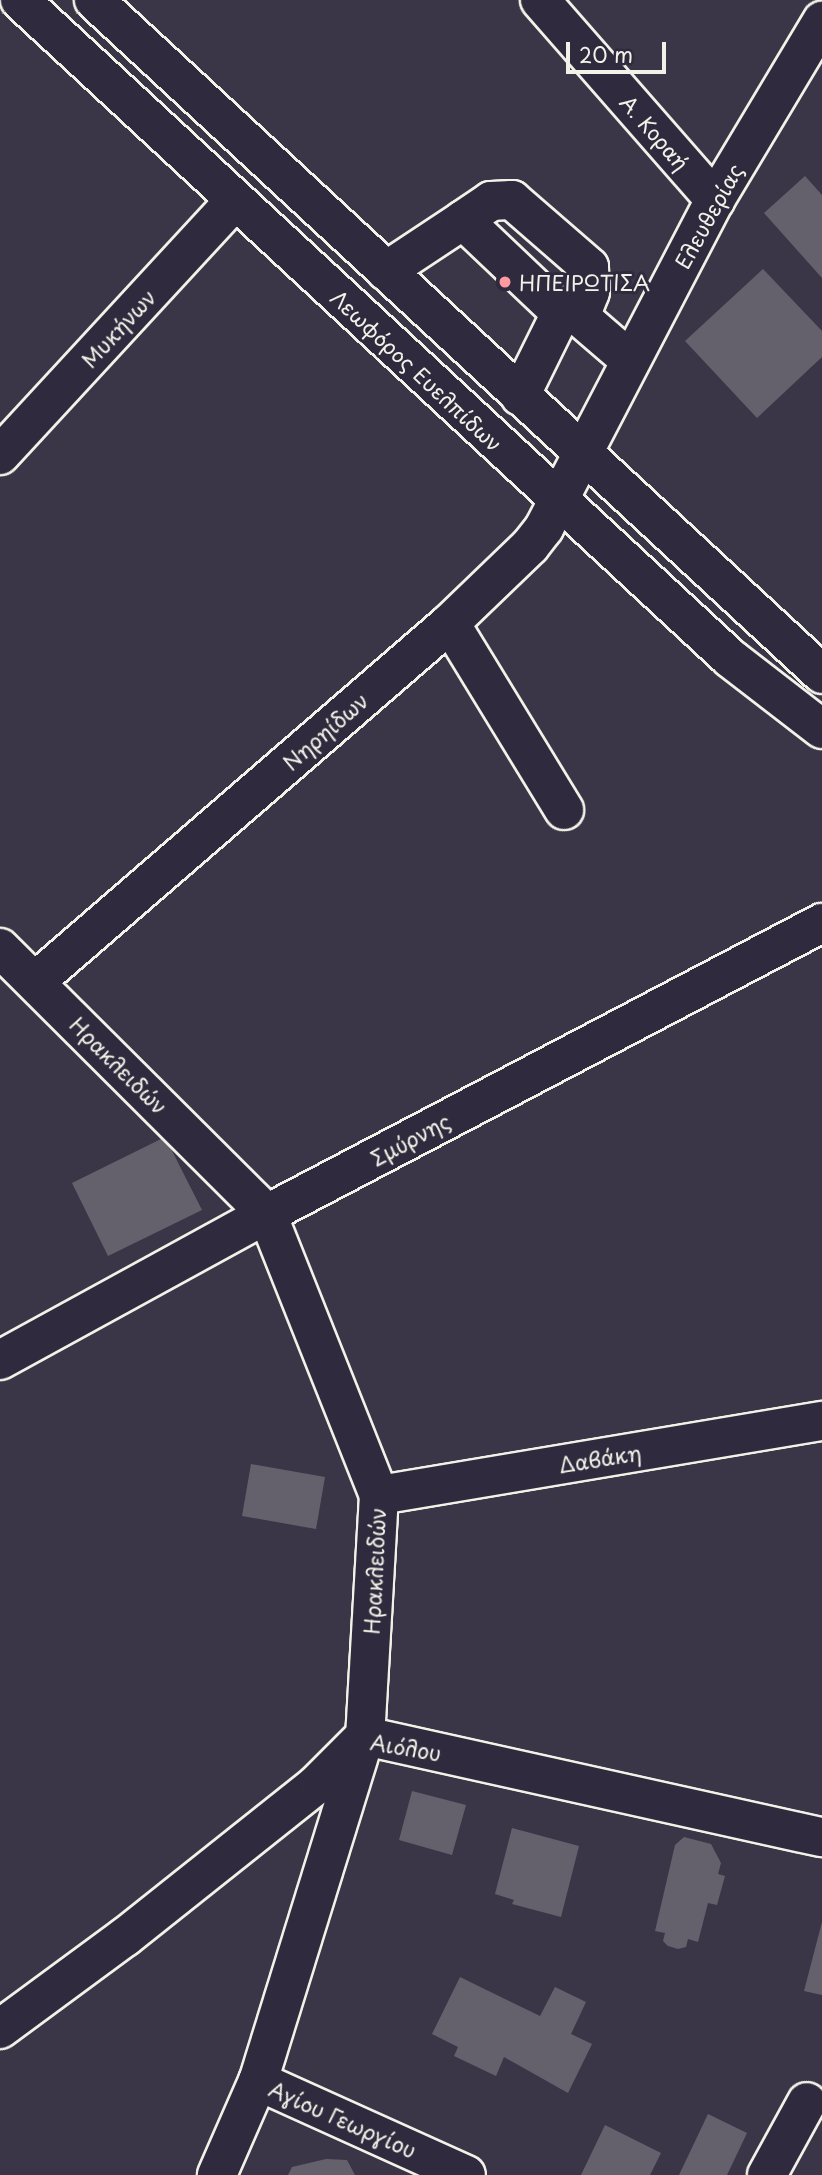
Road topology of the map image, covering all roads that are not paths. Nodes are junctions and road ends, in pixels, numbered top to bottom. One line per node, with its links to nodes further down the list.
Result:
1 (20, 0): 5 (street, Λεωφόρος Ευελπίδων)
2 (94, 0): 8 (street)
3 (540, 0): 6 (street, Α. Κοραή)
4 (822, 21): 6 (street, Ελευθερίας)
5 (235, 200): 13 (street, Μυκήνων); 14 (street, Λεωφόρος Ευελπίδων)
6 (715, 200): 10 (street, Ελευθερίας)
7 (463, 220): 8 (street); 9 (street); 9 (street)
8 (386, 271): 11 (street)
9 (571, 315): 10 (street); 11 (street)
10 (630, 360): 12 (street, Ελευθερίας)
11 (520, 396): 12 (street)
12 (581, 452): 14 (street, Νηρηίδων); 16 (street)
13 (0, 455)
14 (558, 501): 15 (street, Νηρηίδων); 17 (street, Λεωφόρος Ευελπίδων)
15 (450, 623): 18 (street); 21 (street, Νηρηίδων)
16 (822, 674)
17 (822, 729)
18 (564, 810)
19 (822, 923): 22 (street, Σμύρνης)
20 (0, 948): 21 (street, Ηρακλειδών)
21 (36, 981): 22 (street, Ηρακλειδών)
22 (267, 1214): 23 (street, Σμύρνης); 25 (street, Ηρακλειδών)
23 (0, 1360)
24 (822, 1421): 25 (street, Δαβάκη)
25 (379, 1495): 26 (street, Ηρακλειδών)
26 (365, 1736): 27 (street, Αιόλου); 28 (street, Αιόλου); 29 (street, Ηρακλειδών)
27 (822, 1838)
28 (0, 2029)
29 (258, 2081): 31 (street, Ηρακλειδών); 32 (street, Αγίου Γεωργίου)
30 (807, 2102): 33 (street)
31 (217, 2175)
32 (466, 2175)
33 (767, 2175)

